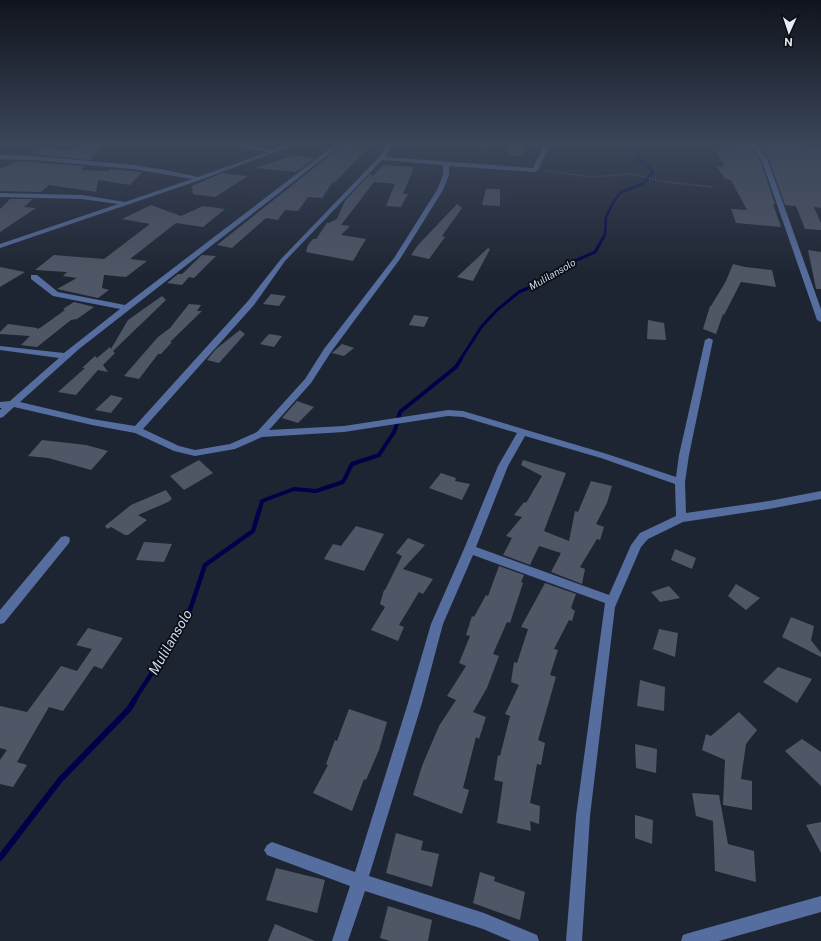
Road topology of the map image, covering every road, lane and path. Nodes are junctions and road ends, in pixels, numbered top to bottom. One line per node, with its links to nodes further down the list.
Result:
1 (174, 187): 7 (street)
2 (283, 187): 10 (street)
3 (353, 187): 18 (street)
4 (441, 187): 20 (street)
5 (774, 187): 11 (street)
6 (0, 195): 7 (street)
7 (126, 203): 8 (street)
8 (1, 245)
9 (34, 277): 10 (street)
10 (127, 308): 14 (street)
11 (821, 320)
12 (709, 340): 21 (street)
13 (0, 348): 14 (street)
14 (65, 356): 15 (street)
15 (13, 404): 16 (street); 17 (street); 18 (street)
16 (0, 405)
17 (0, 415)
18 (137, 430): 20 (street)
19 (523, 432): 20 (street); 21 (street); 25 (street)
20 (260, 434)
21 (680, 482): 23 (street)
22 (821, 495): 23 (street)
23 (681, 518): 26 (street)
24 (65, 540): 27 (street)
25 (470, 549): 26 (street); 29 (street)
26 (612, 601): 33 (street)
27 (0, 619)
28 (272, 850): 29 (street)
29 (360, 881): 31 (street); 32 (street)
30 (821, 904): 34 (street)
31 (340, 941)
32 (531, 941)
33 (574, 941)
34 (689, 941)

